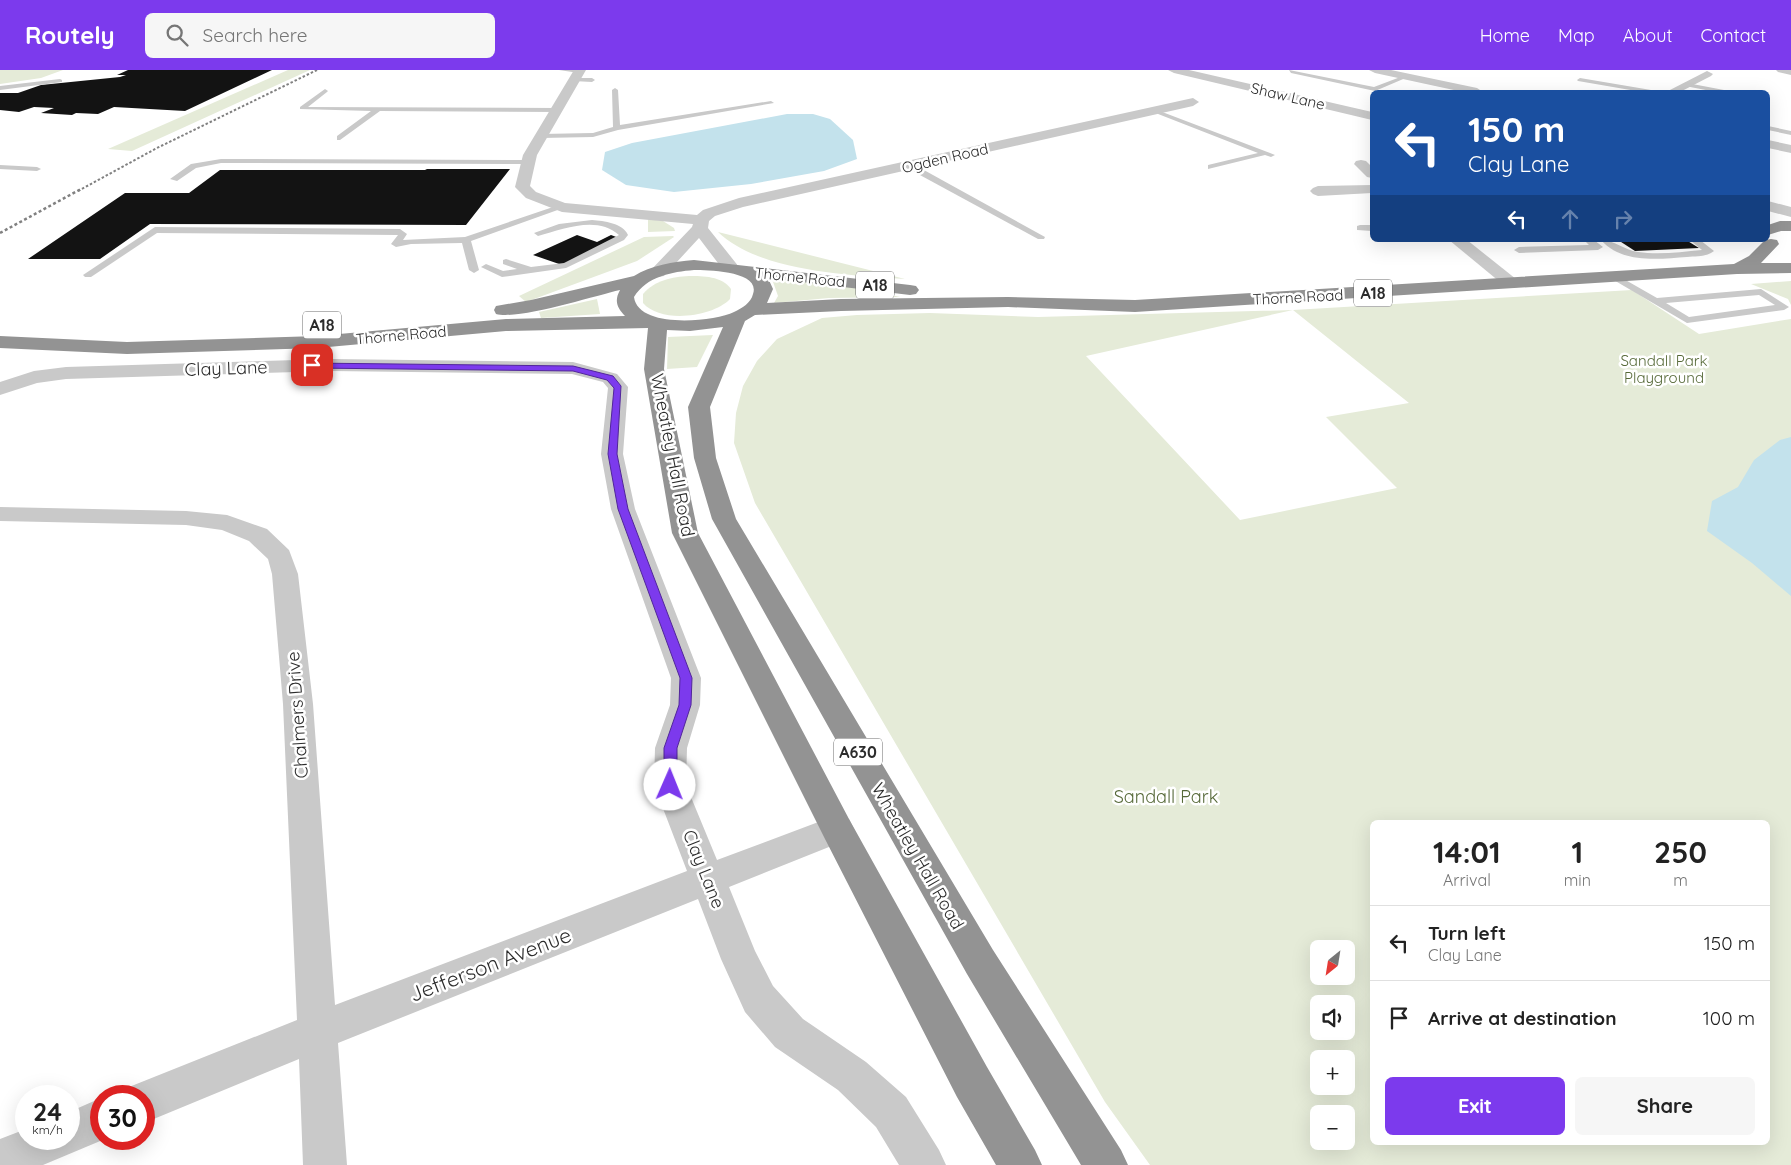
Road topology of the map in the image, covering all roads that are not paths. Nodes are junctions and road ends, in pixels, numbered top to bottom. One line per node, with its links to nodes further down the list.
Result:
1 (562, 70): 8 (lane)
2 (1174, 70): 30 (street, Shaw Lane)
3 (1375, 70): 10 (street)
4 (1782, 70): 6 (street)
5 (1291, 71): 10 (lane)
6 (1791, 72)
7 (1453, 73): 14 (street)
8 (578, 74): 11 (lane); 28 (street)
9 (1707, 74): 16 (street)
10 (1405, 77): 14 (street)
11 (592, 80)
12 (1580, 80): 15 (lane)
13 (60, 81): 17 (lane)
14 (1429, 82): 19 (street)
15 (1600, 84): 20 (lane); 21 (lane)
16 (1687, 85): 22 (street); 23 (lane)
17 (0, 88)
18 (615, 90): 31 (lane)
19 (1467, 90)
20 (1608, 90)
21 (1638, 90)
22 (1676, 90)
23 (1713, 90)
24 (324, 91): 27 (lane)
25 (1193, 102): 29 (street, Ogden Road)
26 (771, 104): 31 (lane)
27 (377, 110): 28 (lane); 35 (lane)
28 (558, 110): 34 (street)
29 (1155, 111): 40 (street, Ogden Road); 41 (lane)
30 (1370, 116)
31 (617, 128): 34 (lane)
32 (1770, 128): 33 (lane)
33 (1791, 133)
34 (541, 136): 38 (street)
35 (340, 138)
36 (1770, 144): 37 (street)
37 (1791, 148)
38 (528, 162): 45 (lane); 48 (street)
39 (1361, 164): 44 (street)
40 (910, 166): 51 (street, Ogden Road); 56 (lane)
41 (1211, 166)
42 (0, 167): 43 (lane)
43 (37, 169)
44 (1370, 172)
45 (174, 179)
46 (1370, 189): 47 (street)
47 (1318, 191)
48 (562, 207): 51 (street); 57 (lane)
49 (1770, 207): 50 (street)
50 (1791, 212)
51 (700, 224): 68 (street); 72 (street, Ogden Road)
52 (1360, 228): 53 (lane)
53 (1370, 228)
54 (538, 233): 71 (lane)
55 (1772, 234): 64 (highway)
56 (1041, 236)
57 (466, 240): 70 (lane); 73 (lane)
58 (1459, 242): 76 (street)
59 (1591, 242): 63 (lane)
60 (1608, 242): 61 (lane)
61 (1697, 242)
62 (1767, 242): 69 (highway, Thorne Road / A18)
63 (1519, 250)
64 (1791, 254)
65 (506, 262): 71 (lane)
66 (486, 267): 71 (lane)
67 (1791, 268): 69 (highway, Thorne Road / A18)
68 (736, 269): 72 (highway, Thorne Road); 78 (highway, Thorne Road / A18); 79 (highway, Wheatley Hall Road)
69 (1737, 269): 74 (highway, Thorne Road / A18)
70 (474, 270)
71 (530, 270)
72 (658, 272): 75 (highway, Thorne Road)
73 (88, 274)
74 (1615, 277): 76 (highway, Thorne Road / A18); 77 (lane)
75 (640, 280): 80 (highway); 83 (highway, Thorne Road / A18)
76 (1512, 284): 78 (highway, Thorne Road / A18)
77 (1656, 301): 77 (lane)
78 (1008, 302): 79 (highway, Thorne Road / A18)
79 (743, 313): 80 (highway, Thorne Road); 96 (highway, Wheatley Hall Road / A630)
80 (655, 323): 84 (highway, Thorne Road / A18); 87 (highway, Wheatley Hall Road)
81 (0, 325): 82 (highway)
82 (59, 328)
83 (161, 329)
84 (0, 342)
85 (0, 389): 88 (street, Clay Lane)
86 (0, 514): 89 (street, Chalmers Drive)
87 (837, 829): 88 (street, Jefferson Avenue); 95 (highway, Wheatley Hall Road)
88 (708, 880): 89 (street, Jefferson Avenue); 94 (street, Clay Lane)
89 (316, 1032): 90 (street, Jefferson Avenue); 93 (street, Chalmers Drive)
90 (155, 1098)
91 (27, 1150): 92 (street)
92 (0, 1161)
93 (325, 1165)
94 (924, 1165)
95 (1020, 1165)
96 (1106, 1165)

